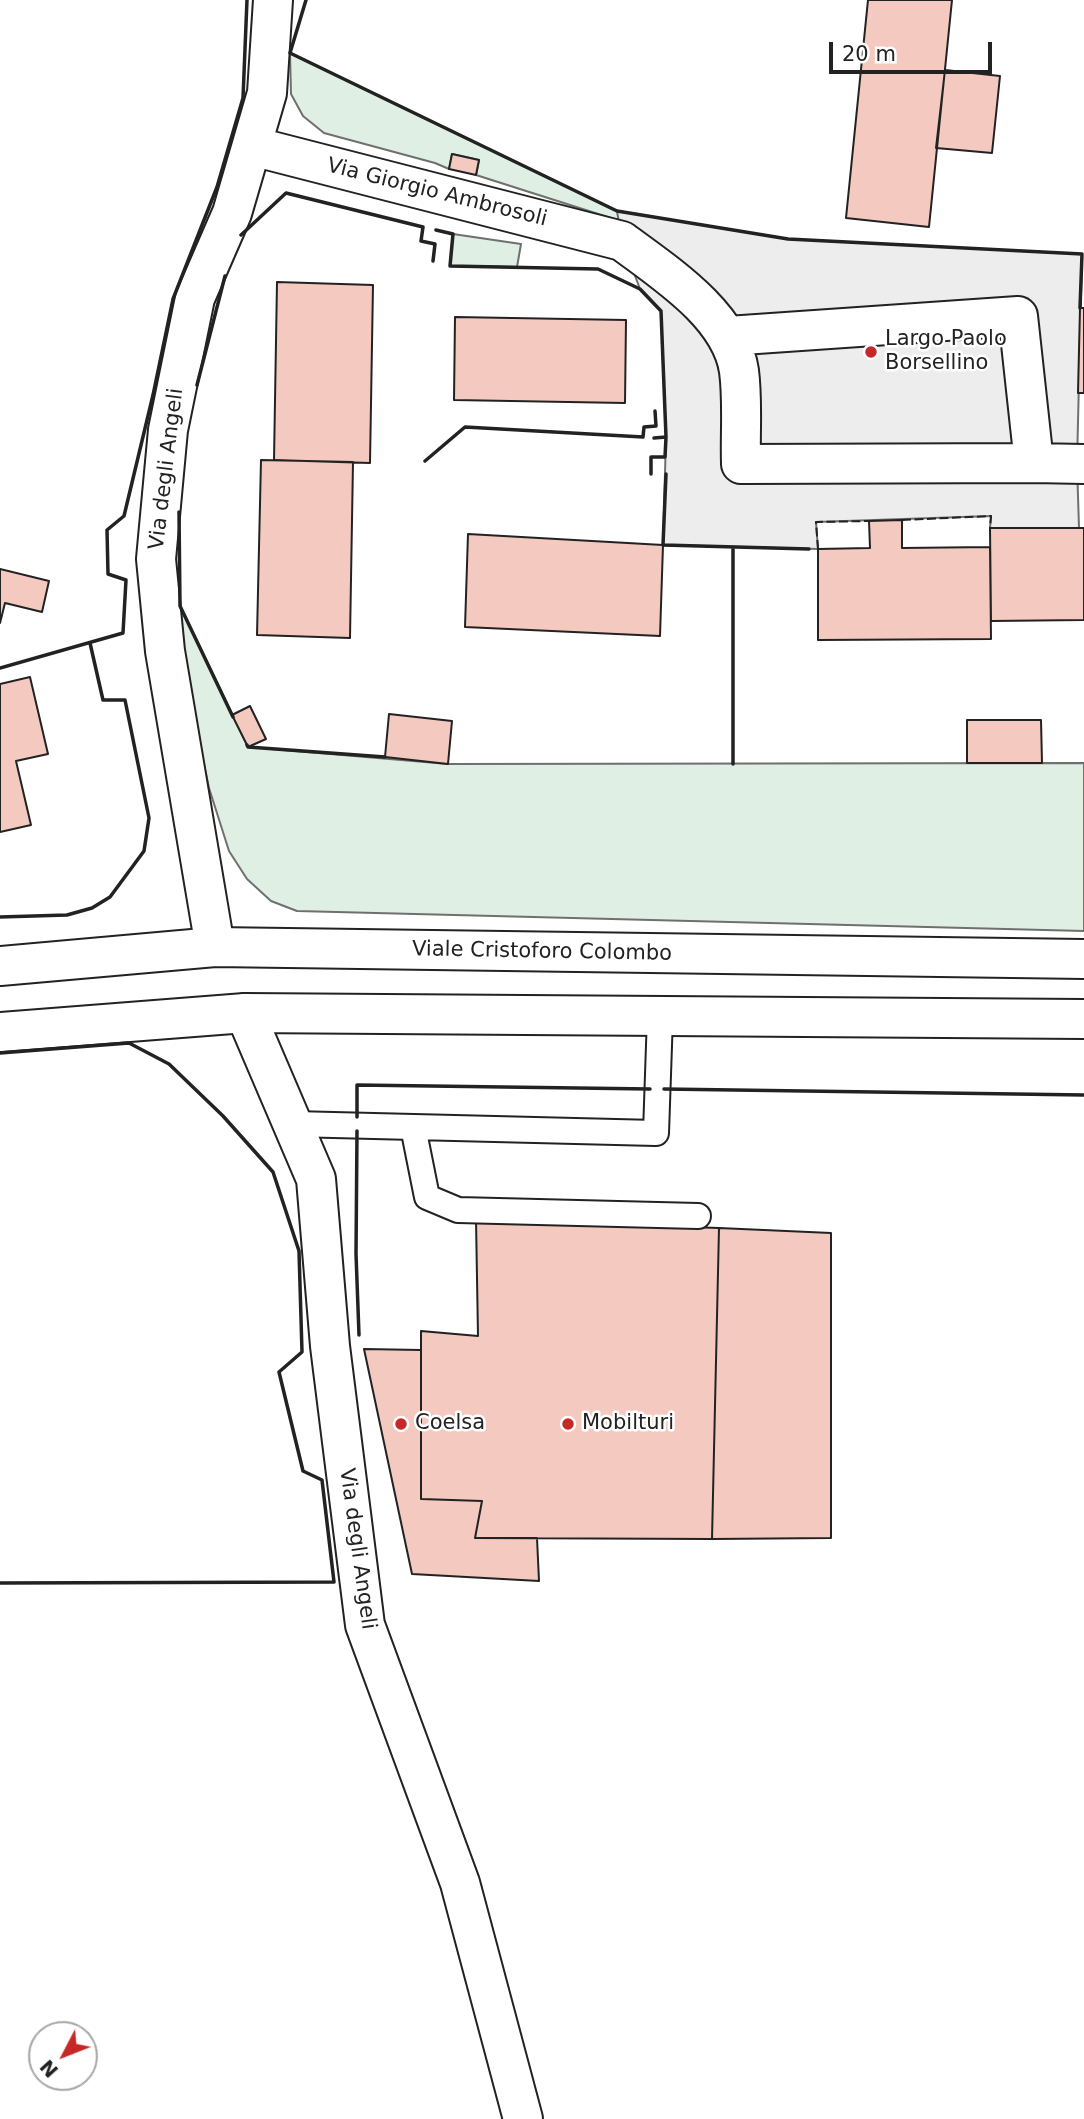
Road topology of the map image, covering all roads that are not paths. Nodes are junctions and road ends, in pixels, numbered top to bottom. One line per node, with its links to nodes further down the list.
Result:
1 (273, 0): 2 (street, Via degli Angeli)
2 (251, 146): 3 (street, Via Giorgio Ambrosoli); 6 (street, Via degli Angeli)
3 (728, 336): 4 (street); 4 (street)
4 (1034, 463): 5 (street)
5 (1081, 464)
6 (215, 947): 7 (street, Viale Cristoforo Colombo); 8 (street, Viale Cristoforo Colombo)
7 (1084, 959)
8 (0, 966)
9 (245, 1013): 10 (street); 12 (street); 13 (street, Via degli Angeli)
10 (660, 1016): 11 (street); 14 (lane)
11 (1084, 1019)
12 (0, 1032)
13 (293, 1124): 14 (lane); 16 (street, Via degli Angeli)
14 (413, 1127): 15 (lane)
15 (698, 1216)
16 (523, 2119)

